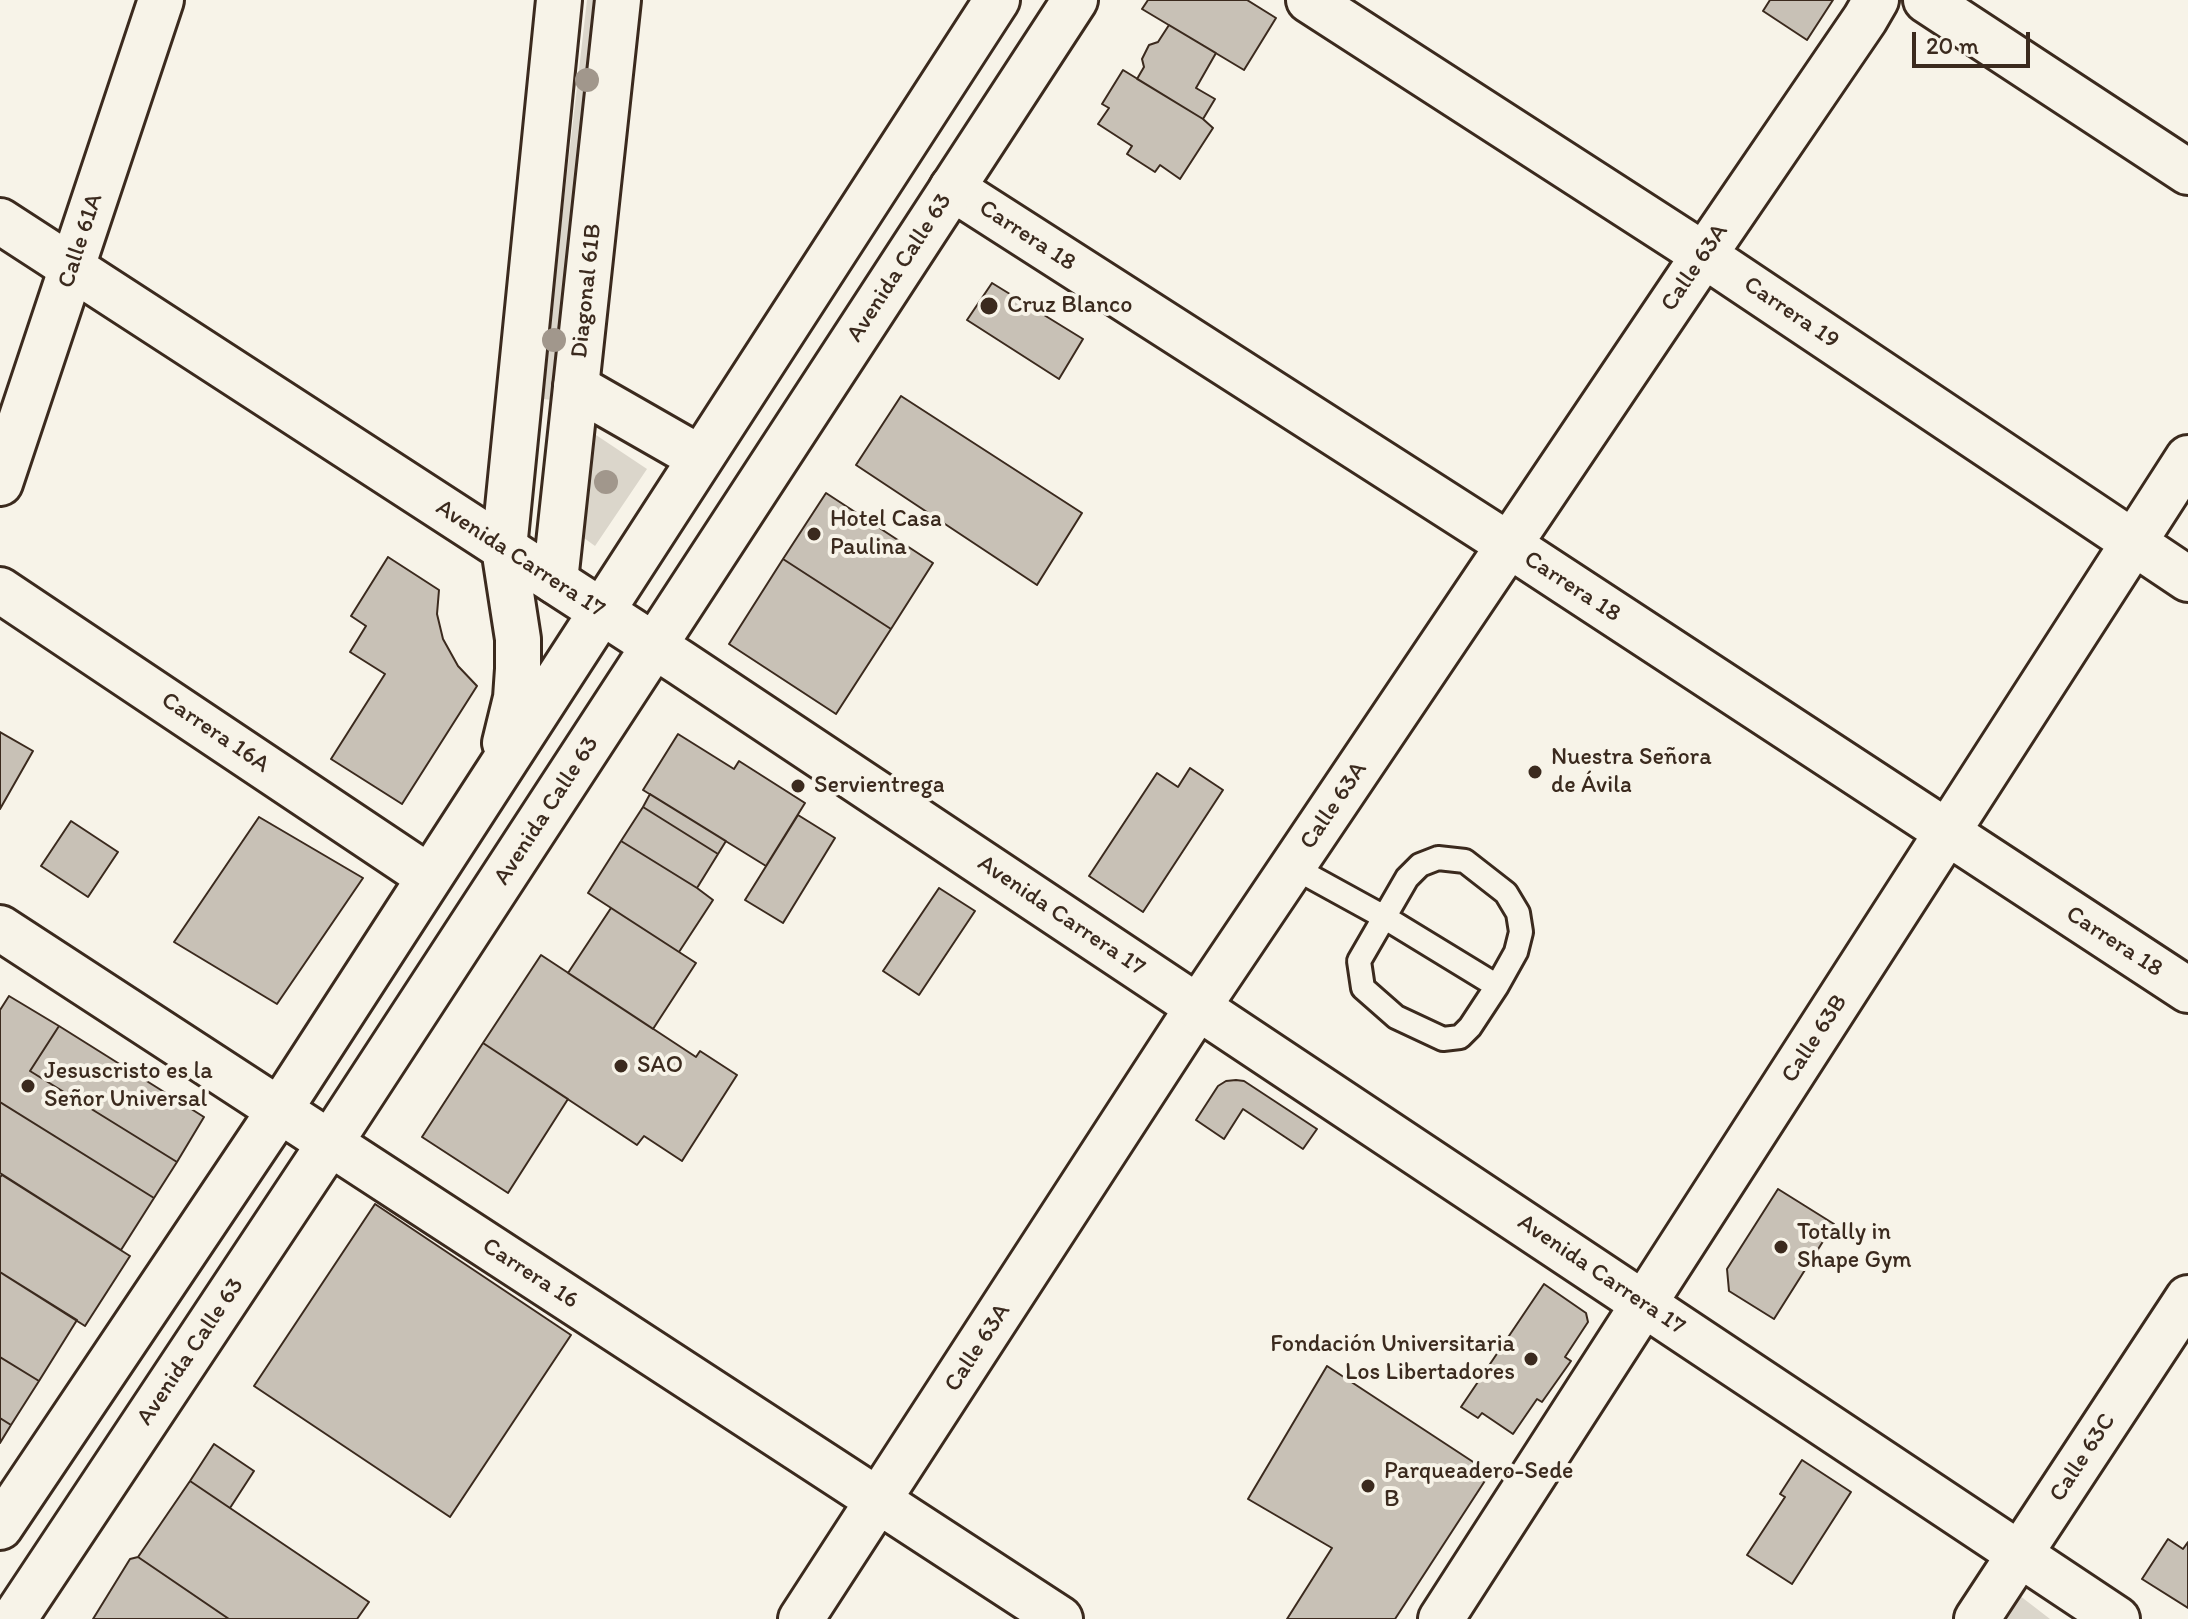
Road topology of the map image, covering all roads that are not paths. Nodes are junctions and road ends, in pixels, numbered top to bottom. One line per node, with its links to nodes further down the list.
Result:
1 (161, 0): 13 (street, Calle 61A)
2 (559, 0): 20 (street)
3 (618, 0): 14 (street, Diagonal 61B)
4 (997, 0): 15 (street)
5 (1075, 0): 10 (street, Avenida Calle 63)
6 (1309, 0): 12 (street, Carrera 19)
7 (1876, 0): 12 (street, Calle 63A)
8 (1926, 0): 9 (street)
9 (2188, 172)
10 (952, 188): 19 (street, Carrera 18); 25 (street, Avenida Calle 63)
11 (0, 221): 13 (street, Avenida Carrera 17)
12 (1704, 255): 18 (street, Carrera 19); 19 (street, Calle 63A)
13 (72, 269): 17 (street, Calle 61A); 20 (street, Avenida Carrera 17)
14 (576, 387): 15 (street); 22 (street, Diagonal 61B)
15 (700, 458): 24 (street)
16 (2188, 458): 18 (street, Calle 63B)
17 (0, 483)
18 (2134, 542): 21 (street, Carrera 19); 27 (street, Calle 63B)
19 (1509, 545): 27 (street, Carrera 18); 28 (street, Calle 63A)
20 (504, 548): 22 (street, Avenida Carrera 17); 26 (street)
21 (2188, 579)
22 (555, 581): 24 (street, Avenida Carrera 17)
23 (0, 590): 29 (street, Carrera 16A)
24 (601, 611): 25 (street, Avenida Carrera 17); 26 (street)
25 (655, 646): 34 (street, Avenida Carrera 17); 36 (street, Avenida Calle 63)
26 (493, 779): 29 (street)
27 (1947, 832): 33 (street, Carrera 18); 38 (street, Calle 63B)
28 (1293, 867): 30 (lane); 34 (street, Calle 63A)
29 (429, 877): 35 (street)
30 (1384, 917): 32 (lane); 32 (lane); 32 (lane)
31 (0, 928): 35 (street, Carrera 16)
32 (1497, 986)
33 (2188, 990)
34 (1198, 1007): 38 (street, Avenida Carrera 17); 39 (street, Calle 63A)
35 (279, 1109): 36 (street, Carrera 16); 40 (street)
36 (330, 1143): 39 (street, Carrera 16); 42 (street, Avenida Calle 63)
37 (2188, 1298): 41 (street, Calle 63C)
38 (1644, 1304): 41 (street, Avenida Carrera 17); 45 (street, Calle 63B)
39 (878, 1501): 43 (street, Calle 63A); 44 (street, Carrera 16)
40 (0, 1527)
41 (2020, 1554): 46 (street, Calle 63C); 47 (street, Avenida Carrera 17)
42 (14, 1619)
43 (801, 1619)
44 (1060, 1619)
45 (1441, 1619)
46 (1977, 1619)
47 (2117, 1619)

